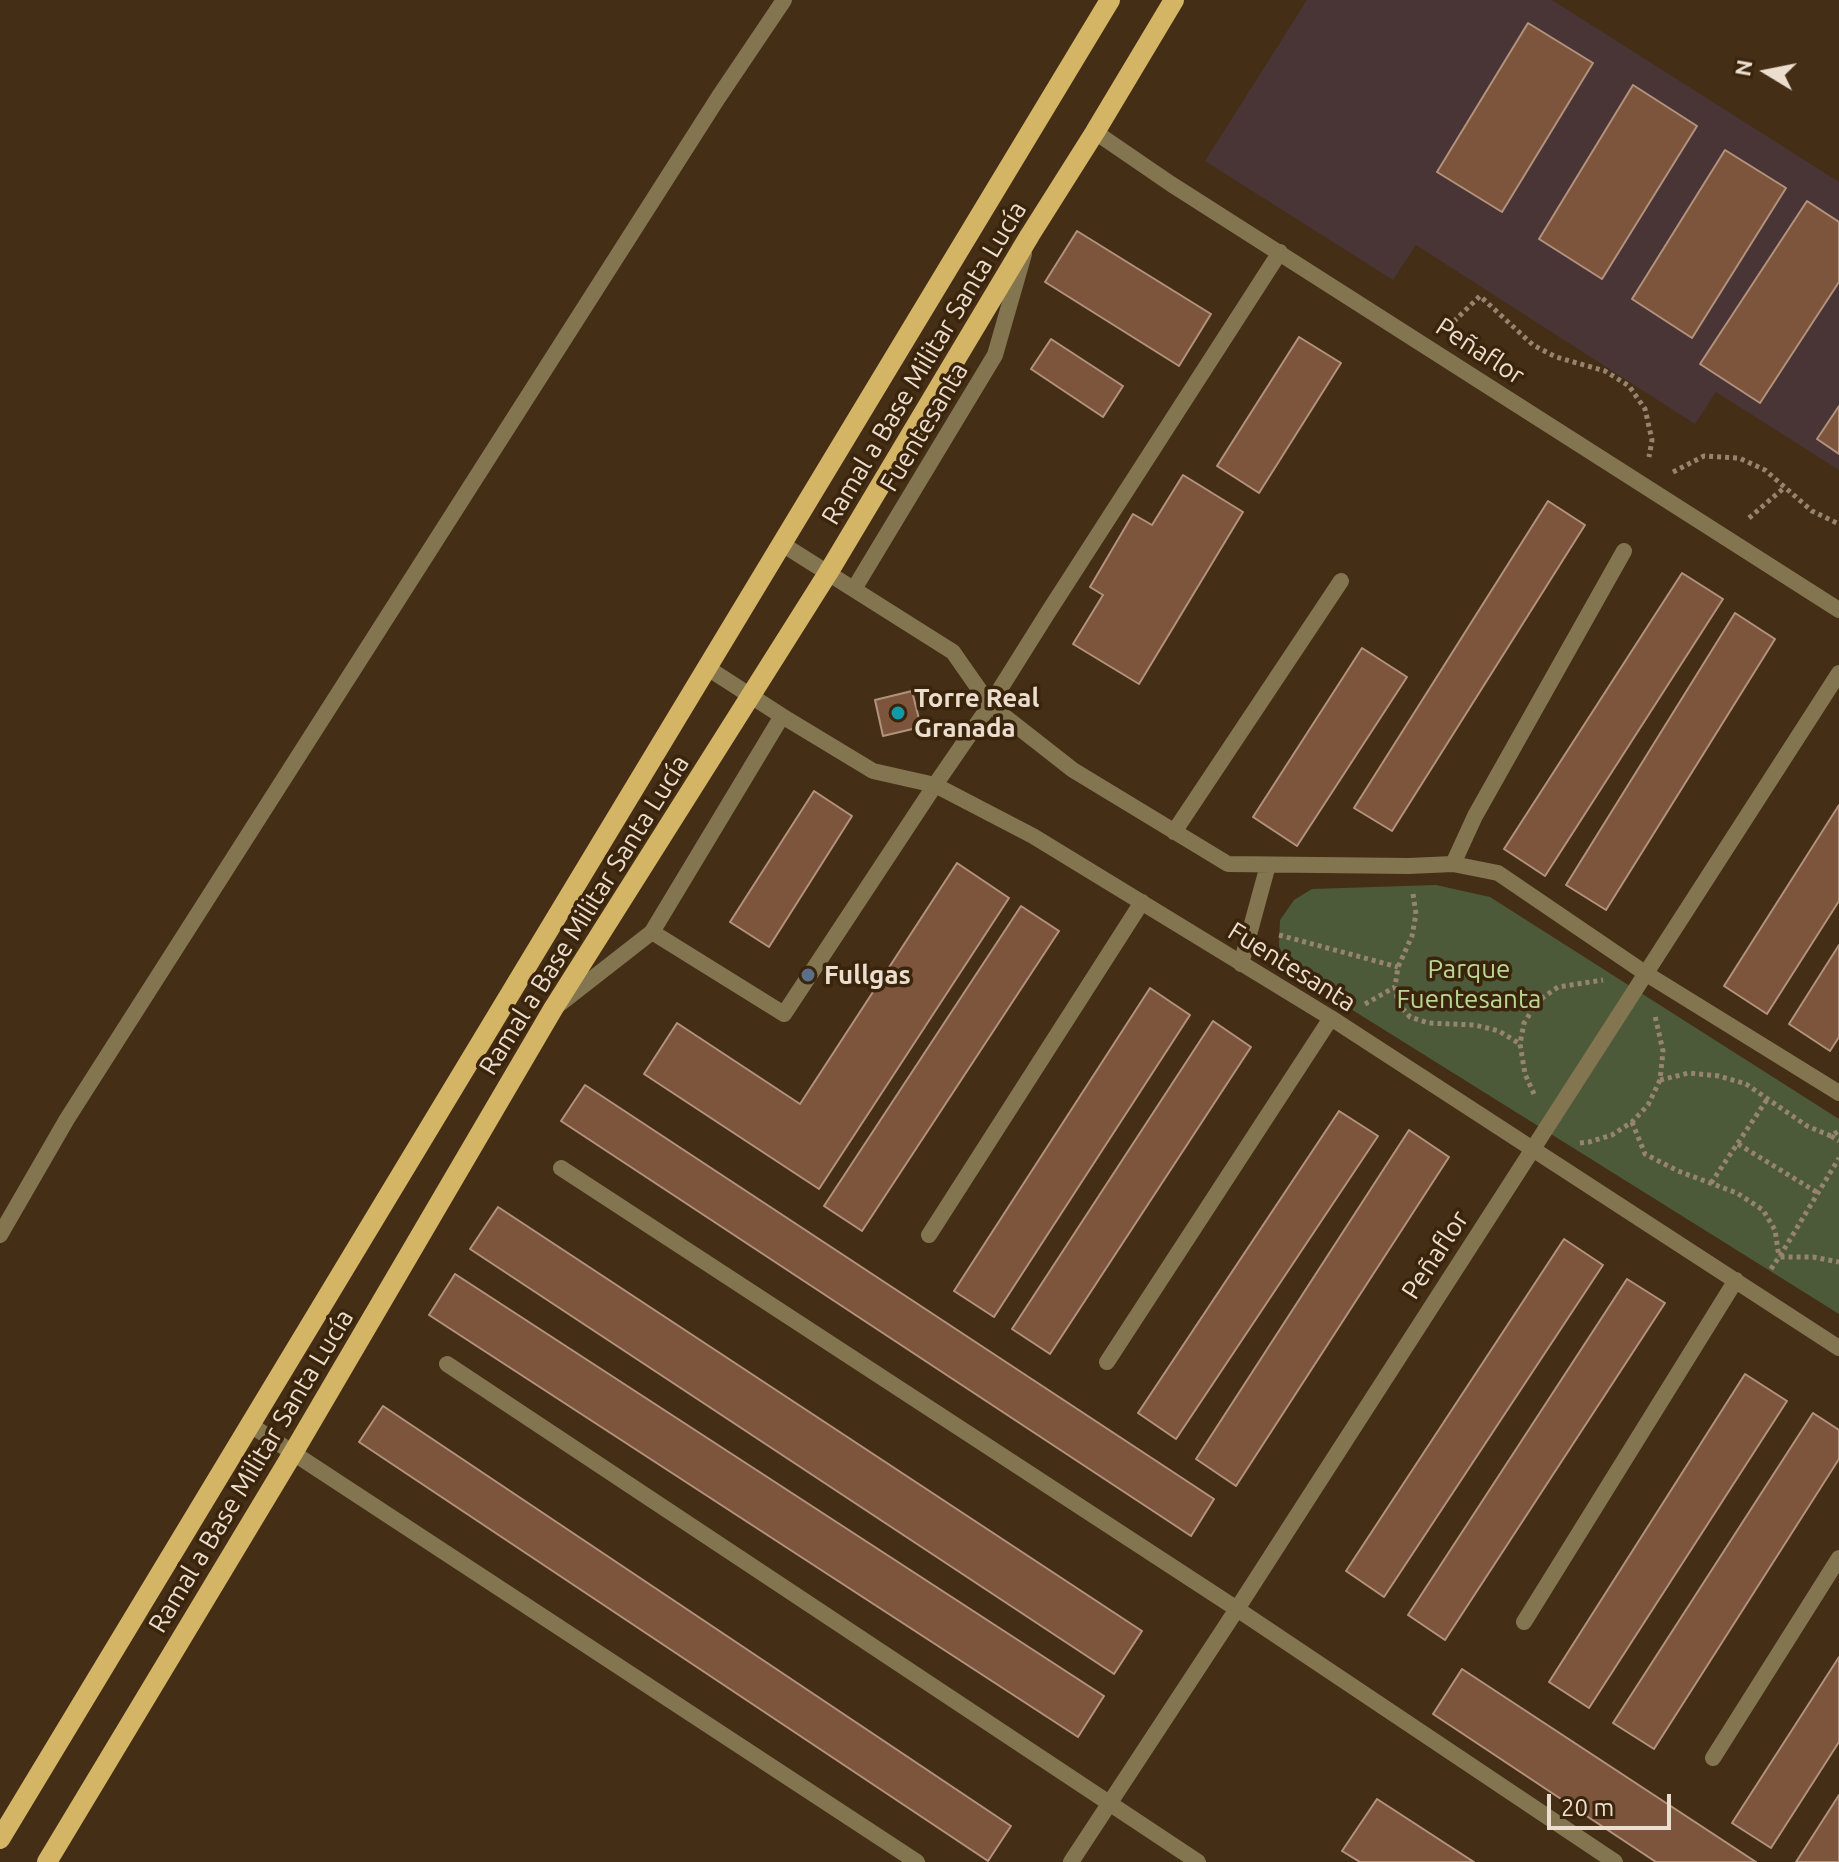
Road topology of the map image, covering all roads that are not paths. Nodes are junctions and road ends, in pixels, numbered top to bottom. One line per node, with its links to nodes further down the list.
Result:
1 (784, 0): 31 (street)
2 (1110, 0): 7 (main road, Ramal a Base Militar Santa Lucía)
3 (1174, 0): 4 (main road, Ramal a Base Militar Santa Lucía)
4 (1095, 132): 5 (main road, Ramal a Base Militar Santa Lucía); 6 (street, Peñaflor)
5 (1030, 235): 9 (main road, Ramal a Base Militar Santa Lucía); 11 (street, Fuentesanta)
6 (1280, 252): 12 (street, Peñaflor); 16 (street)
7 (782, 544): 9 (street); 13 (main road, Ramal a Base Militar Santa Lucía)
8 (1624, 551): 20 (street)
9 (828, 573): 11 (street); 15 (main road, Ramal a Base Militar Santa Lucía)
10 (1341, 581): 19 (street)
11 (854, 589): 16 (street)
12 (1839, 610)
13 (706, 667): 15 (street, Fuentesanta); 37 (main road, Ramal a Base Militar Santa Lucía)
14 (1839, 673): 25 (street, Peñaflor)
15 (752, 696): 17 (street, Fuentesanta); 26 (main road, Ramal a Base Militar Santa Lucía)
16 (990, 705): 18 (street); 19 (street)
17 (782, 716): 18 (street, Fuentesanta); 23 (street)
18 (935, 785): 22 (street, Fuentesanta); 23 (street)
19 (1174, 832): 21 (street)
20 (1453, 864): 21 (street); 25 (street)
21 (1268, 865): 24 (street)
22 (1142, 902): 24 (street, Fuentesanta); 32 (street)
23 (652, 932): 26 (street)
24 (1241, 964): 27 (street, Fuentesanta)
25 (1645, 973): 28 (street); 29 (street, Peñaflor)
26 (553, 1009): 38 (main road, Ramal a Base Militar Santa Lucía)
27 (1331, 1018): 29 (street, Fuentesanta); 35 (street)
28 (1839, 1093)
29 (1532, 1148): 33 (street, Fuentesanta); 40 (street, Peñaflor)
30 (561, 1168): 40 (street)
31 (0, 1235)
32 (929, 1235)
33 (1736, 1280): 34 (street, Fuentesanta); 41 (street)
34 (1839, 1348)
35 (1107, 1362)
36 (447, 1364): 43 (street)
37 (249, 1424): 38 (street); 44 (main road, Ramal a Base Militar Santa Lucía)
38 (293, 1453): 45 (main road, Ramal a Base Militar Santa Lucía); 46 (street)
39 (1839, 1558): 42 (street)
40 (1237, 1609): 43 (street, Peñaflor); 49 (street)
41 (1524, 1622)
42 (1713, 1758)
43 (1109, 1803): 47 (street, Peñaflor); 48 (street)
44 (0, 1839)
45 (47, 1862)
46 (917, 1862)
47 (1071, 1862)
48 (1198, 1862)
49 (1615, 1862)

